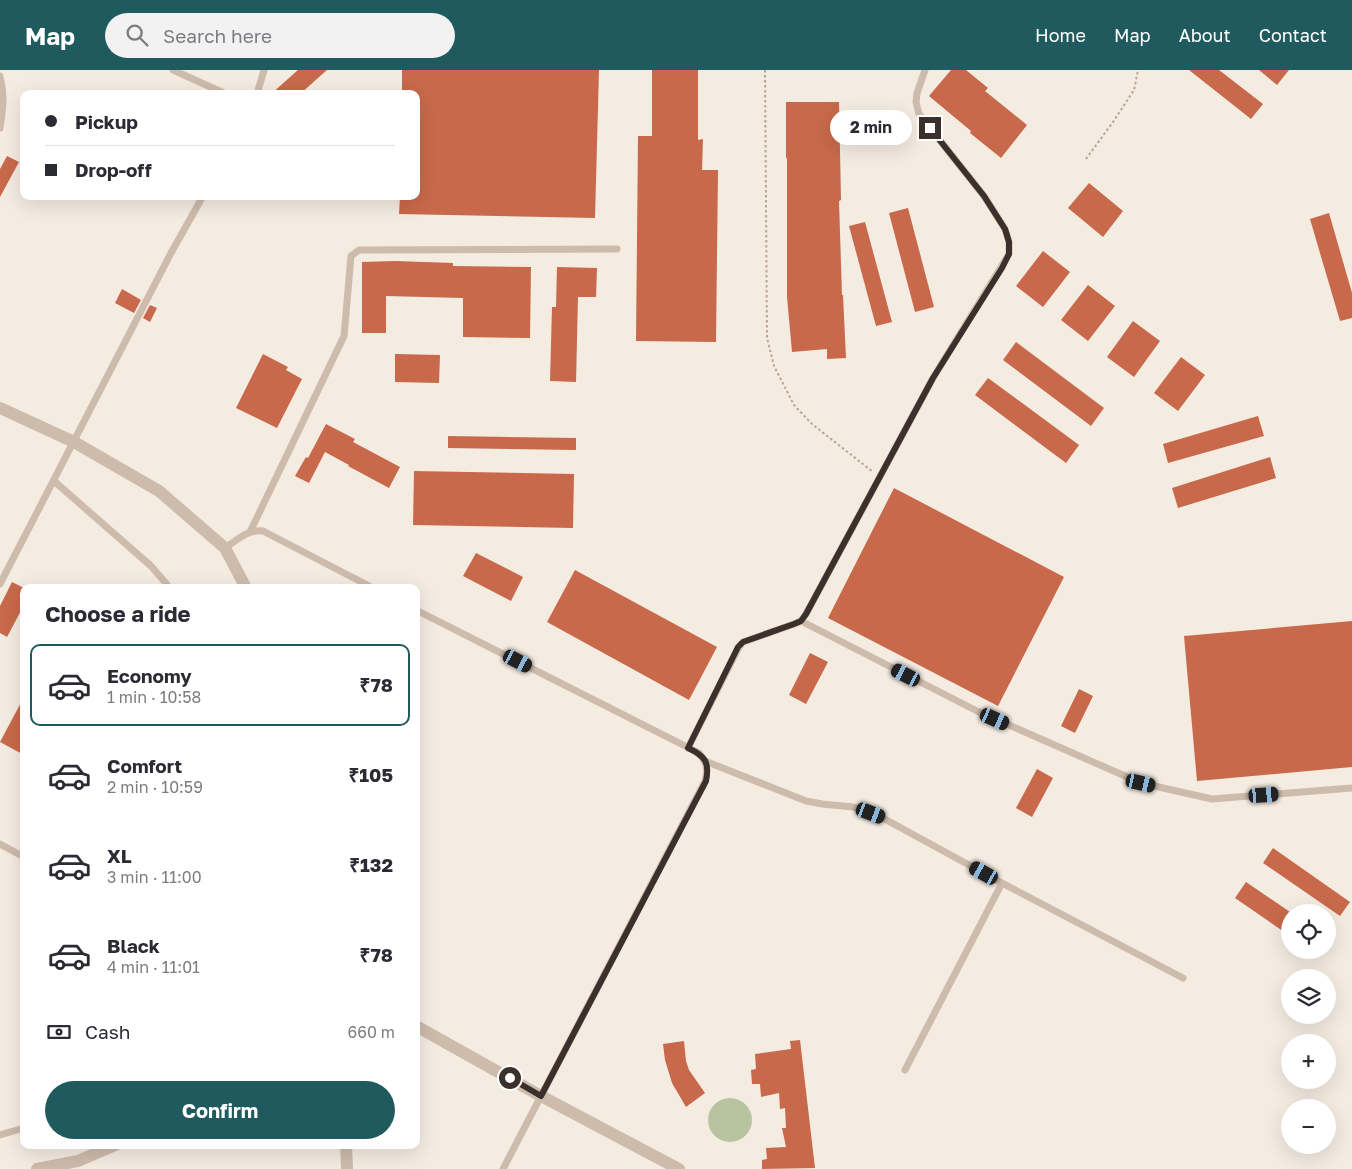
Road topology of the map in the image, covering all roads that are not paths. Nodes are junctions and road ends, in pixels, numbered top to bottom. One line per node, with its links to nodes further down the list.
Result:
1 (173, 70): 5 (lane)
2 (264, 70): 6 (lane)
3 (925, 70): 20 (lane)
4 (0, 76): 7 (lane)
5 (217, 90)
6 (258, 90)
7 (0, 128)
8 (201, 200): 11 (lane)
9 (617, 249): 13 (lane)
10 (0, 408): 11 (street)
11 (74, 442): 12 (lane); 14 (street)
12 (54, 481): 15 (lane); 16 (lane)
13 (250, 532): 14 (lane); 18 (lane)
14 (225, 548): 17 (street)
15 (0, 584)
16 (167, 584)
17 (244, 584)
18 (365, 584)
19 (420, 612): 21 (lane)
20 (801, 621): 21 (lane); 23 (lane)
21 (688, 748): 22 (lane)
22 (705, 761): 26 (lane); 30 (lane)
23 (1352, 788)
24 (0, 844): 25 (lane)
25 (20, 855)
26 (1002, 883): 27 (lane); 29 (lane)
27 (1183, 978)
28 (420, 1028): 30 (street)
29 (905, 1070)
30 (541, 1096): 37 (lane); 38 (street)
31 (20, 1129): 32 (lane)
32 (0, 1135)
33 (106, 1149): 35 (street)
34 (346, 1149): 36 (street)
35 (37, 1169)
36 (347, 1169)
37 (503, 1169)
38 (679, 1169)

